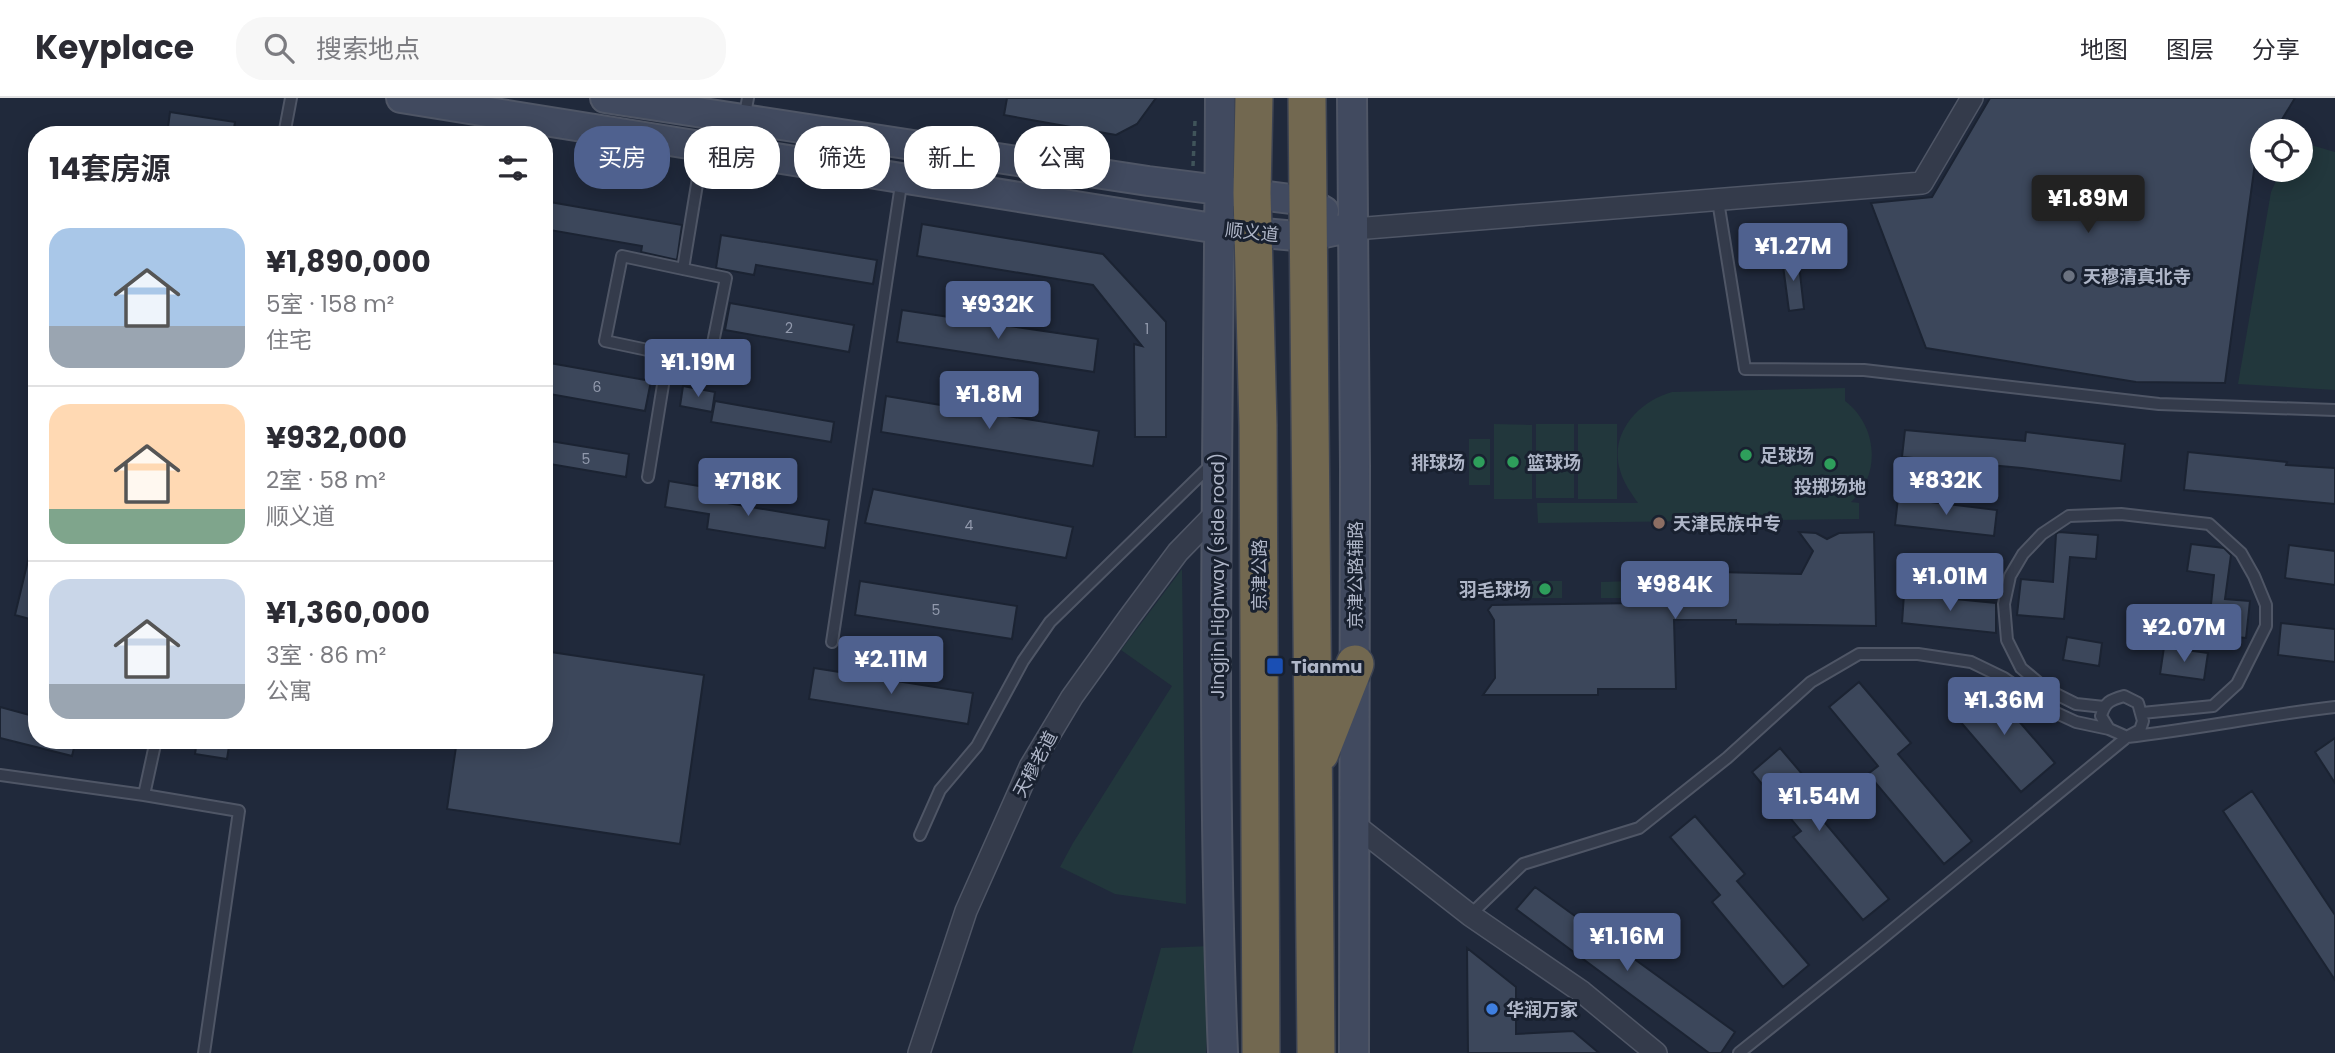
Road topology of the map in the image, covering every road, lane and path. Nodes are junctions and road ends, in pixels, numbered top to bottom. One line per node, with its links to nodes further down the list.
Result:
1 (291, 98): 10 (lane)
2 (401, 98): 11 (street, 顺义道)
3 (605, 98): 9 (street)
4 (1254, 98): 16 (highway, 京津公路)
5 (1307, 98): 17 (highway)
6 (1352, 98): 19 (street, 京津公路辅路)
7 (1972, 98): 18 (street)
8 (1208, 104): 14 (path); 16 (street)
9 (749, 113): 14 (street)
10 (286, 126)
11 (684, 145)
12 (780, 159): 13 (street, 顺义道)
13 (902, 178): 20 (street, 顺义道); 28 (lane)
14 (1192, 186): 16 (street)
15 (696, 189): 22 (lane)
16 (1236, 192): 17 (street); 20 (highway, 京津公路)
17 (1307, 201): 19 (street); 21 (highway)
18 (1718, 201): 19 (street); 24 (lane)
19 (1352, 228): 21 (street, 顺义道); 29 (street, 京津公路辅路)
20 (1236, 231): 21 (street, 顺义道); 25 (street, Jingjin Highway (side road)); 47 (highway, 京津公路)
21 (1307, 237): 36 (highway)
22 (682, 269): 23 (lane); 23 (lane)
23 (668, 355): 26 (lane)
24 (2335, 410)
25 (1217, 459): 27 (street, Jingjin Highway (side road)); 40 (lane)
26 (648, 477)
27 (1217, 512): 42 (street, Jingjin Highway (side road)); 44 (street, 天穆老道)
28 (832, 642)
29 (1355, 664): 36 (highway); 39 (street, 京津公路辅路)
30 (2104, 707): 32 (lane); 32 (lane); 33 (lane)
31 (2335, 707): 34 (lane)
32 (2142, 713): 34 (lane)
33 (2109, 729): 34 (lane); 41 (lane)
34 (2127, 737): 51 (lane)
35 (154, 749): 38 (lane)
36 (1313, 771): 48 (highway)
37 (0, 775): 38 (lane)
38 (144, 795): 43 (lane)
39 (1355, 825): 41 (street); 49 (street, 京津公路辅路)
40 (920, 835)
41 (1470, 915): 50 (street)
42 (1221, 988): 45 (street, Jingjin Highway (side road)); 46 (street)
43 (204, 1053)
44 (919, 1053)
45 (1223, 1053)
46 (1232, 1053)
47 (1261, 1053)
48 (1316, 1053)
49 (1354, 1053)
50 (1656, 1053)
51 (1739, 1053)

